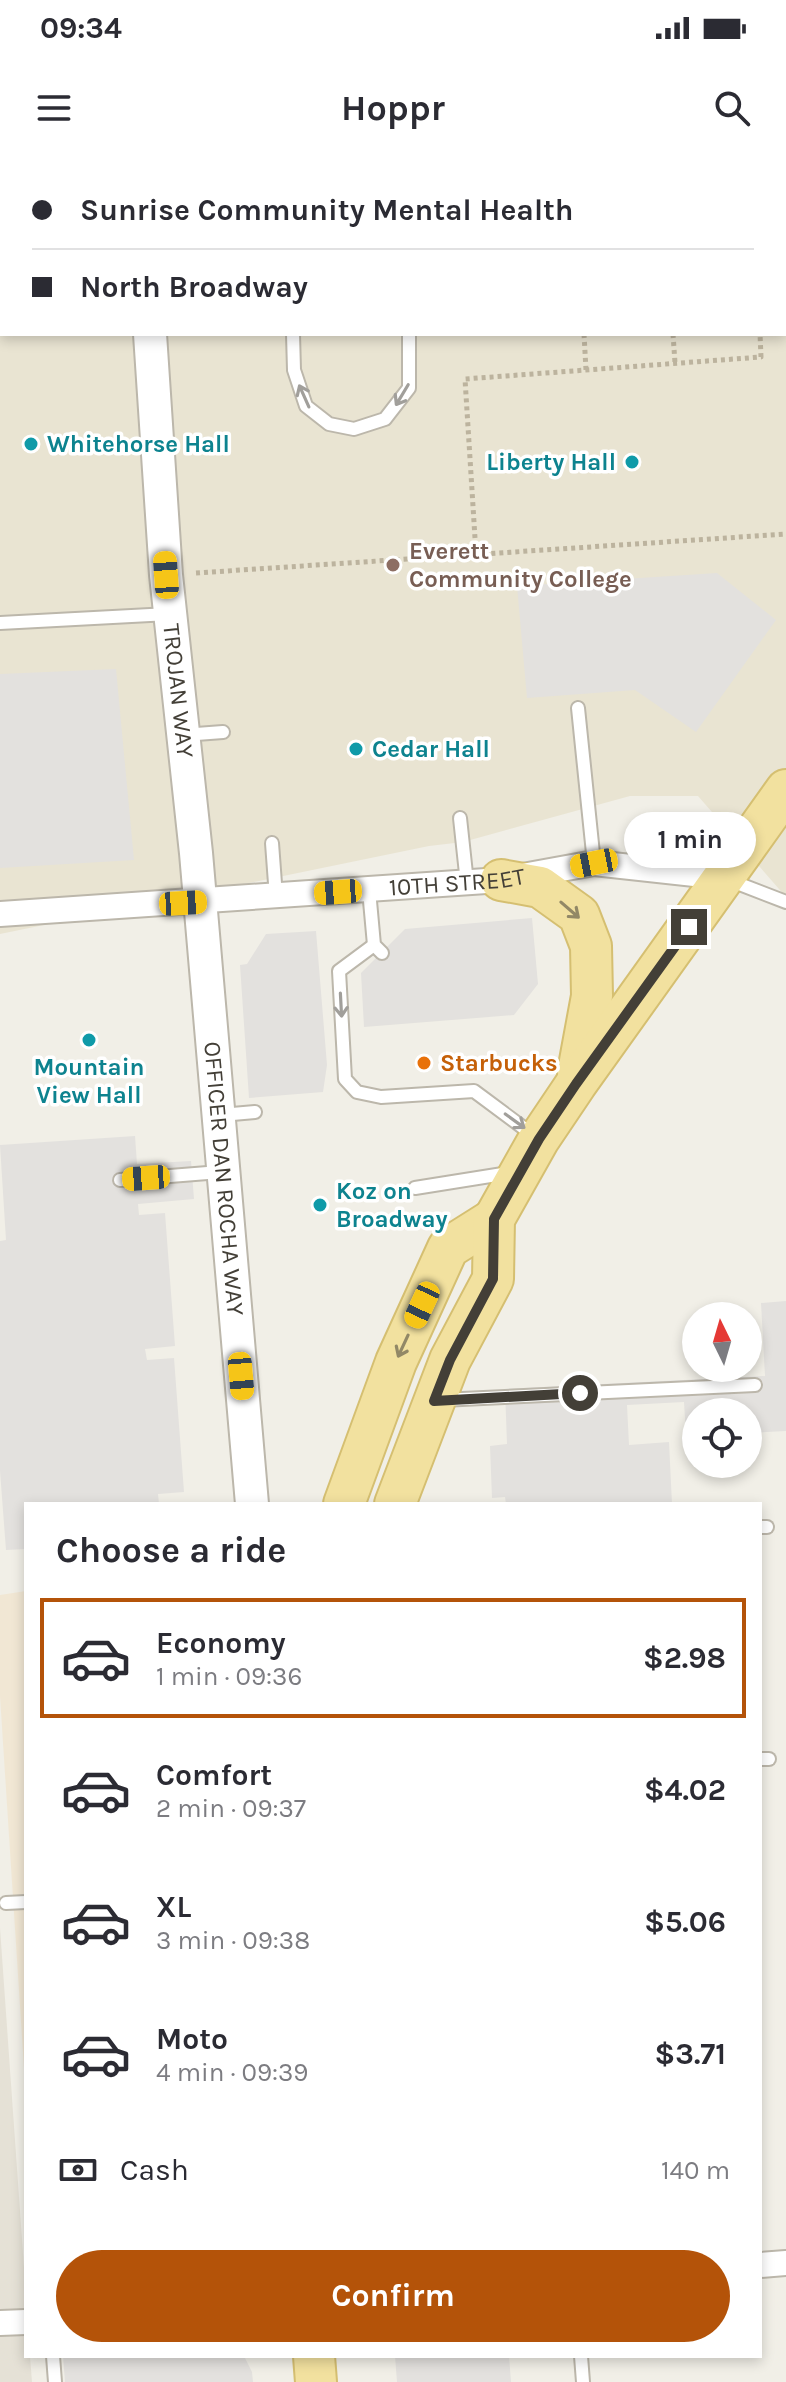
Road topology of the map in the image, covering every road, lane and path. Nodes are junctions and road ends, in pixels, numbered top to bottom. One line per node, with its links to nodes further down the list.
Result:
1 (150, 336): 11 (street, TROJAN WAY)
2 (293, 336): 3 (lane, one-way to 2)
3 (409, 336)
4 (584, 336): 8 (path)
5 (673, 336): 7 (path)
6 (760, 336): 7 (path)
7 (675, 363): 8 (path)
8 (586, 370): 10 (path)
9 (786, 534): 10 (path)
10 (476, 555): 11 (path)
11 (166, 575): 12 (street, TROJAN WAY)
12 (170, 614): 13 (lane); 16 (street, TROJAN WAY)
13 (0, 623)
14 (578, 708): 20 (lane)
15 (223, 732): 16 (lane)
16 (183, 735): 25 (street, TROJAN WAY)
17 (786, 790): 21 (main road)
18 (460, 818): 22 (lane)
19 (272, 843): 24 (lane)
20 (594, 863): 21 (street, 10TH STREET); 22 (street, 10TH STREET)
21 (722, 877): 26 (lane); 28 (main road)
22 (484, 881): 23 (street, 10TH STREET); 28 (main road, one-way to 28)
23 (369, 890): 24 (street, 10TH STREET); 31 (lane, one-way to 31)
24 (276, 897): 25 (street, 10TH STREET)
25 (200, 902): 27 (street, 10TH STREET); 30 (street, OFFICER DAN ROCHA WAY)
26 (786, 902)
27 (0, 914)
28 (576, 1084): 31 (main road)
29 (255, 1112): 30 (lane)
30 (218, 1115): 32 (street, OFFICER DAN ROCHA WAY)
31 (530, 1155): 34 (lane); 35 (main road)
32 (223, 1172): 33 (lane); 38 (street, OFFICER DAN ROCHA WAY)
33 (120, 1180)
34 (415, 1188)
35 (494, 1219): 37 (main road); 39 (main road, one-way to 39)
36 (755, 1385): 37 (lane)
37 (434, 1401): 40 (main road)
38 (252, 1502)
39 (345, 1502)
40 (396, 1502)
41 (24, 1902): 42 (lane)
42 (6, 1903)
43 (786, 2263): 44 (street)
44 (762, 2265)
45 (24, 2322): 46 (street)
46 (0, 2323)
47 (53, 2358): 50 (lane)
48 (314, 2358): 51 (main road)
49 (581, 2358): 52 (lane)
50 (55, 2382)
51 (316, 2382)
52 (583, 2382)

